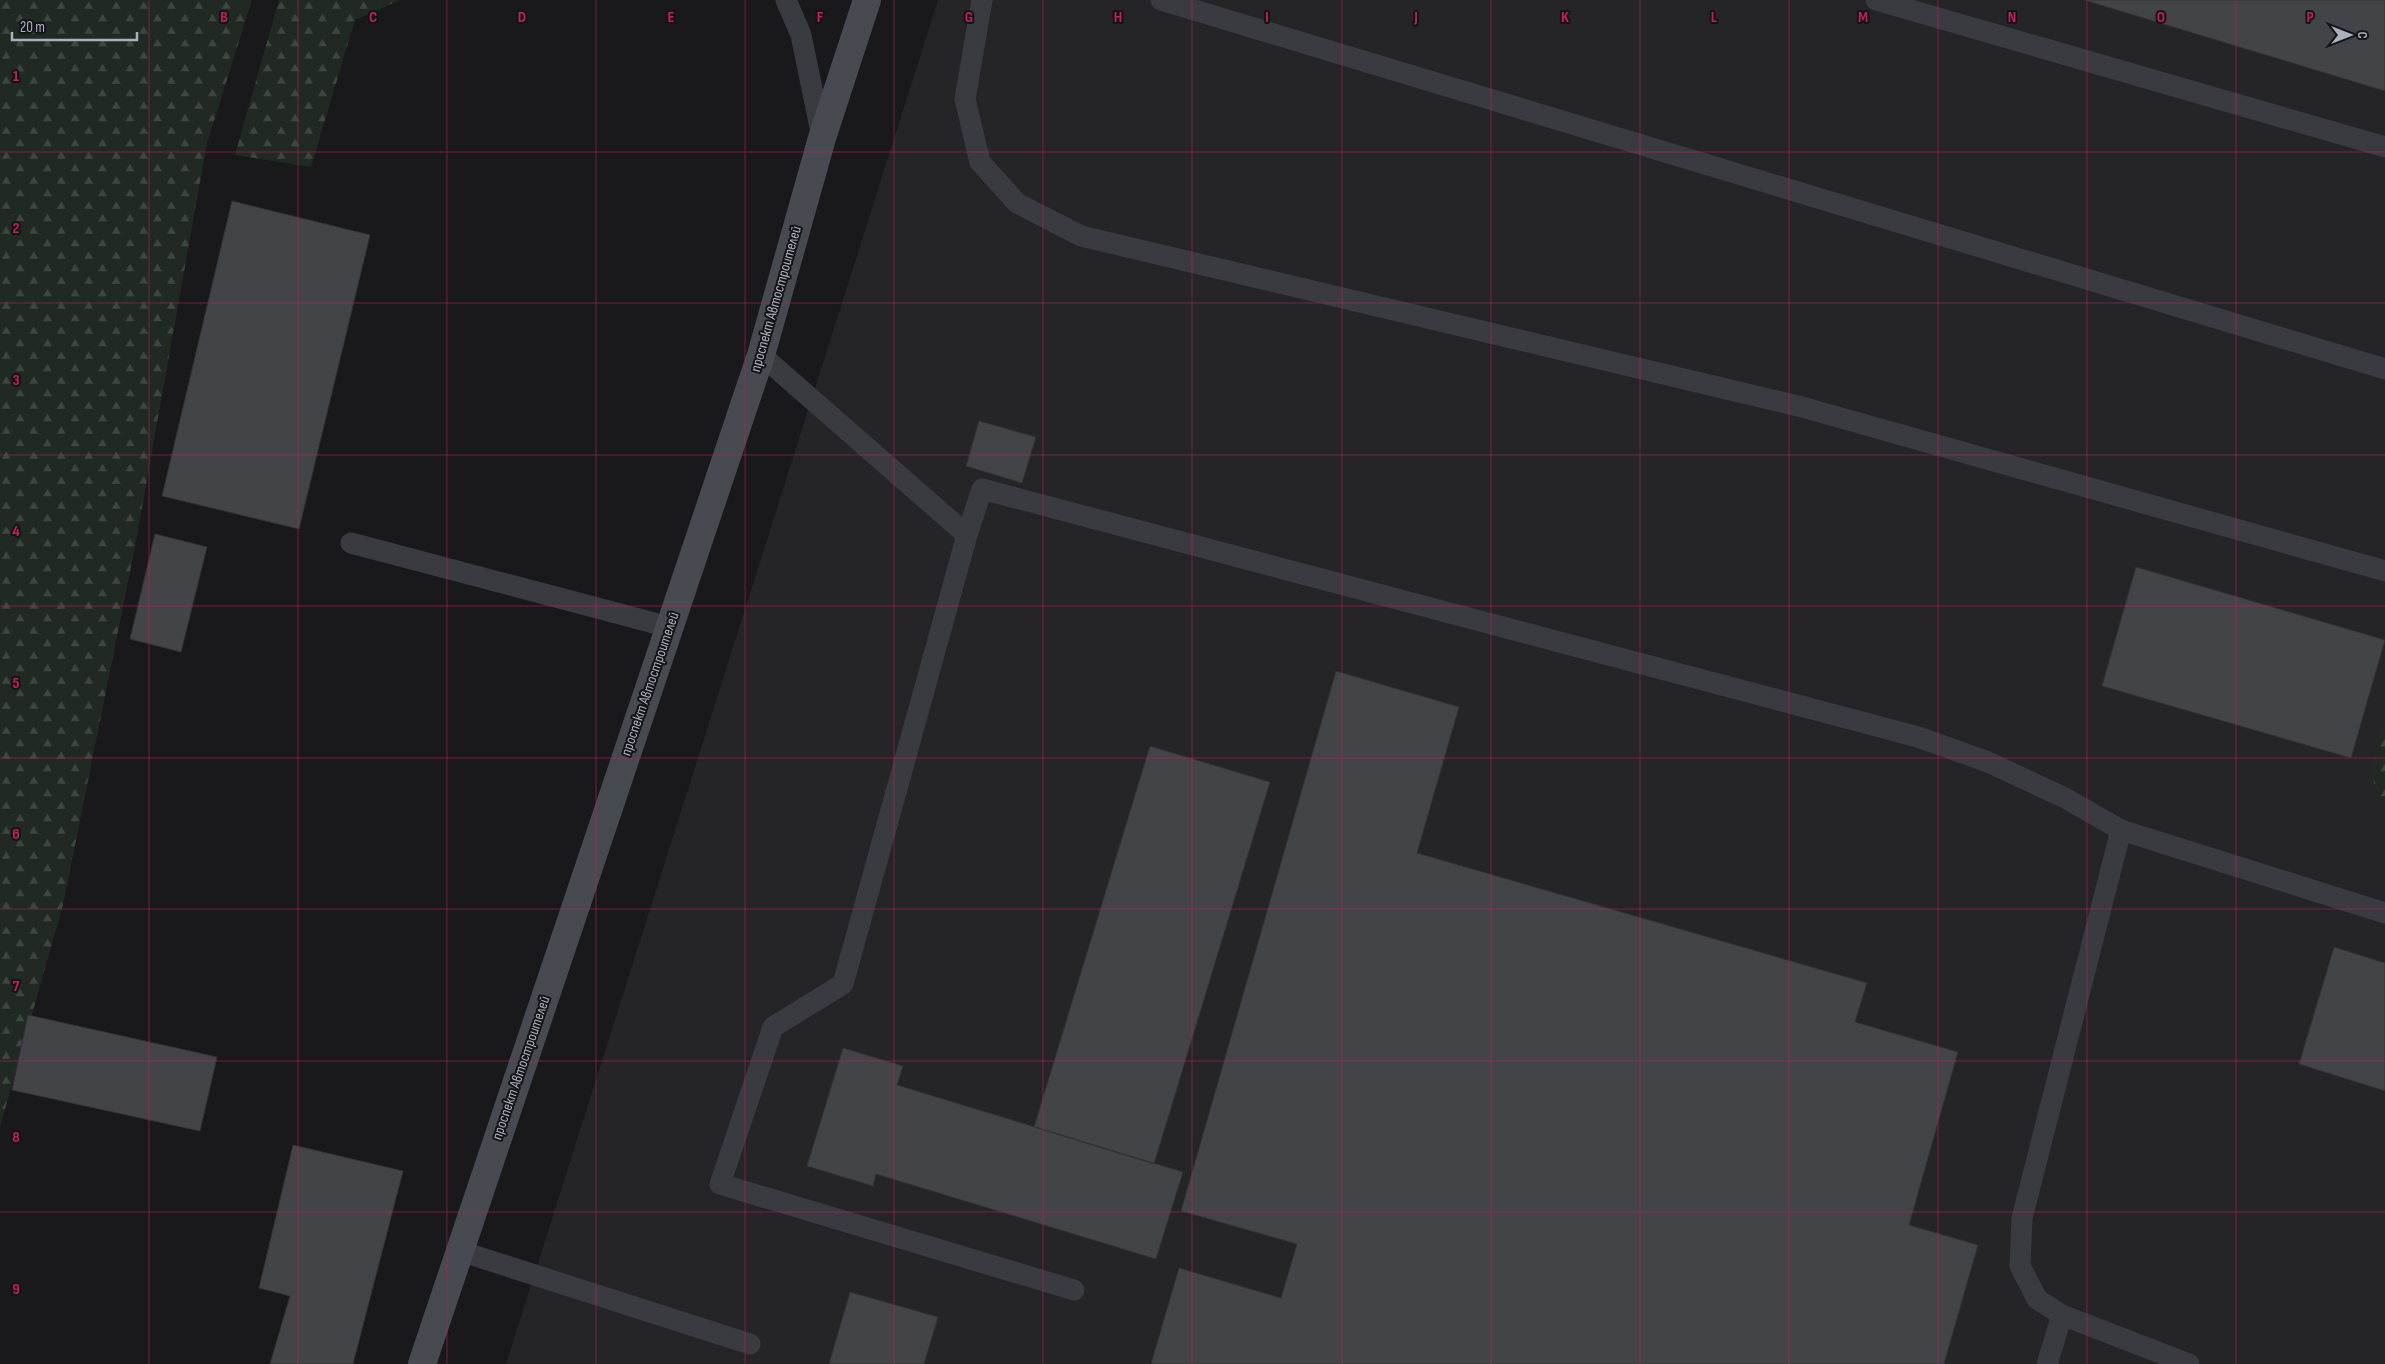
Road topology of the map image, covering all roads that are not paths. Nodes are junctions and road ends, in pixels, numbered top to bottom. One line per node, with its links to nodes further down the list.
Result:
1 (786, 0): 6 (lane)
2 (867, 0): 6 (main road, проспект Автостроителей)
3 (982, 0): 12 (lane)
4 (1161, 0): 9 (lane)
5 (1876, 0): 7 (lane)
6 (822, 138): 8 (main road, проспект Автостроителей)
7 (2385, 147)
8 (761, 355): 10 (lane); 13 (main road, проспект Автостроителей)
9 (2385, 369)
10 (967, 535): 14 (lane); 17 (lane)
11 (351, 543): 13 (lane)
12 (2385, 571)
13 (669, 628): 16 (main road, проспект Автостроителей)
14 (2121, 830): 15 (lane); 18 (lane)
15 (2385, 913)
16 (460, 1251): 19 (lane); 20 (main road, проспект Автостроителей)
17 (1074, 1290)
18 (2062, 1315): 21 (lane); 22 (lane)
19 (750, 1344)
20 (422, 1364)
21 (2047, 1364)
22 (2189, 1364)

